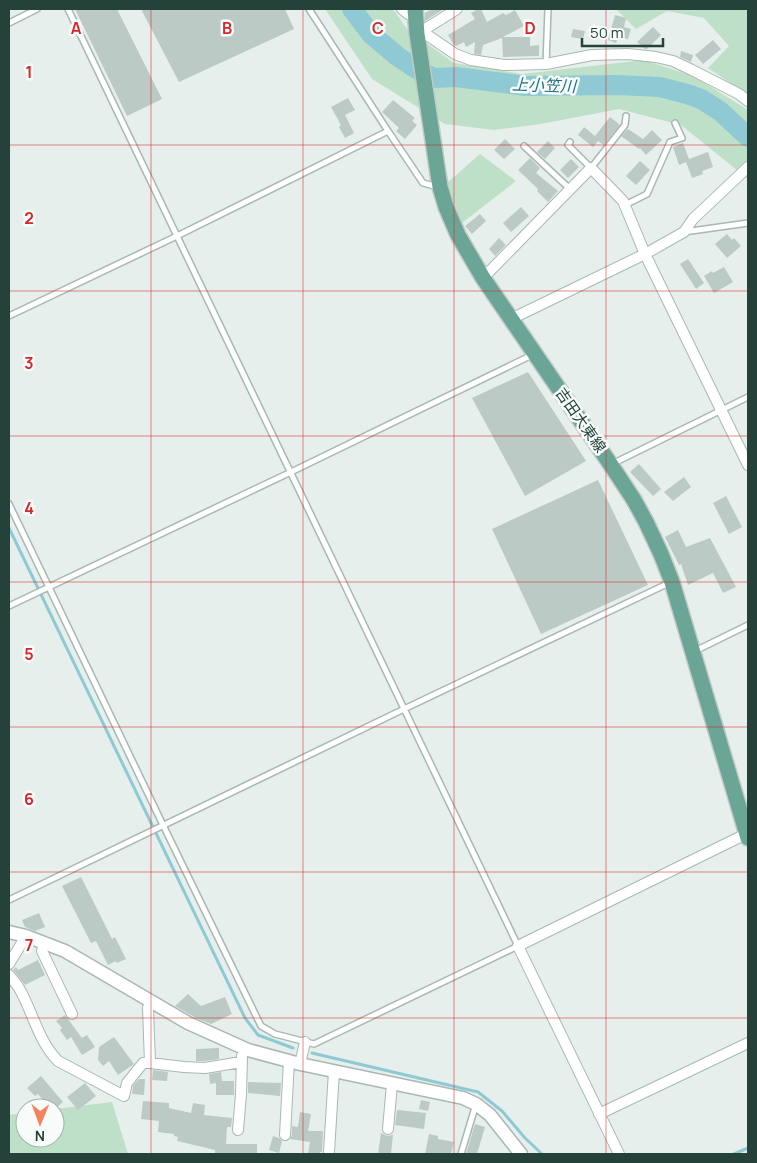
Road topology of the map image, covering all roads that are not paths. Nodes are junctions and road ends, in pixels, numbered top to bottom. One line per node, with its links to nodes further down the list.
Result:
1 (37, 9): 7 (lane)
2 (68, 9): 23 (lane)
3 (309, 9): 13 (lane)
4 (402, 9): 8 (street)
5 (458, 9): 8 (street)
6 (548, 9): 9 (lane)
7 (9, 23)
8 (417, 24): 9 (street); 18 (main road, 吉田大東線)
9 (546, 64): 10 (street)
10 (748, 101)
11 (626, 116): 16 (lane)
12 (675, 123): 20 (lane)
13 (388, 132): 18 (lane); 23 (lane)
14 (570, 142): 16 (lane)
15 (524, 146): 19 (lane)
16 (591, 168): 19 (street); 20 (street)
17 (745, 170): 22 (street)
18 (440, 187): 25 (main road, 吉田大東線)
19 (570, 189): 25 (street)
20 (624, 205): 24 (street)
21 (748, 223): 22 (lane)
22 (684, 232): 24 (street)
23 (177, 236): 26 (lane); 33 (lane)
24 (645, 254): 27 (street); 30 (street)
25 (483, 278): 27 (main road, 吉田大東線)
26 (9, 316)
27 (511, 319): 28 (main road, 吉田大東線)
28 (535, 353): 31 (main road, 吉田大東線); 33 (lane)
29 (748, 397): 30 (lane)
30 (722, 410): 31 (lane); 32 (street)
31 (612, 464): 35 (main road, 吉田大東線)
32 (748, 465)
33 (291, 472): 36 (lane); 40 (lane)
34 (9, 504): 36 (lane)
35 (672, 582): 39 (main road, 吉田大東線); 40 (lane)
36 (47, 588): 37 (lane); 41 (lane)
37 (9, 606)
38 (748, 625): 39 (lane)
39 (694, 652): 42 (main road, 吉田大東線)
40 (404, 708): 41 (lane); 47 (lane)
41 (161, 826): 43 (lane); 52 (lane)
42 (748, 835): 47 (street)
43 (9, 900)
44 (9, 932): 45 (street)
45 (26, 936): 46 (street); 48 (street)
46 (44, 943): 50 (street); 51 (street)
47 (518, 946): 52 (lane); 61 (street)
48 (9, 964)
49 (9, 975): 57 (street)
50 (150, 1002): 54 (street); 57 (street)
51 (72, 1014)
52 (305, 1042): 56 (street)
53 (748, 1043): 61 (street)
54 (244, 1048): 55 (street); 56 (street)
55 (241, 1062): 57 (street); 63 (street)
56 (295, 1062): 58 (street); 64 (street)
57 (150, 1063)
58 (334, 1071): 59 (street); 65 (street)
59 (392, 1084): 60 (street); 62 (street)
60 (476, 1104): 66 (lane); 67 (street)
61 (599, 1114): 68 (street)
62 (388, 1129)
63 (238, 1130)
64 (286, 1135)
65 (330, 1152)
66 (461, 1154)
67 (521, 1154)
68 (619, 1154)

